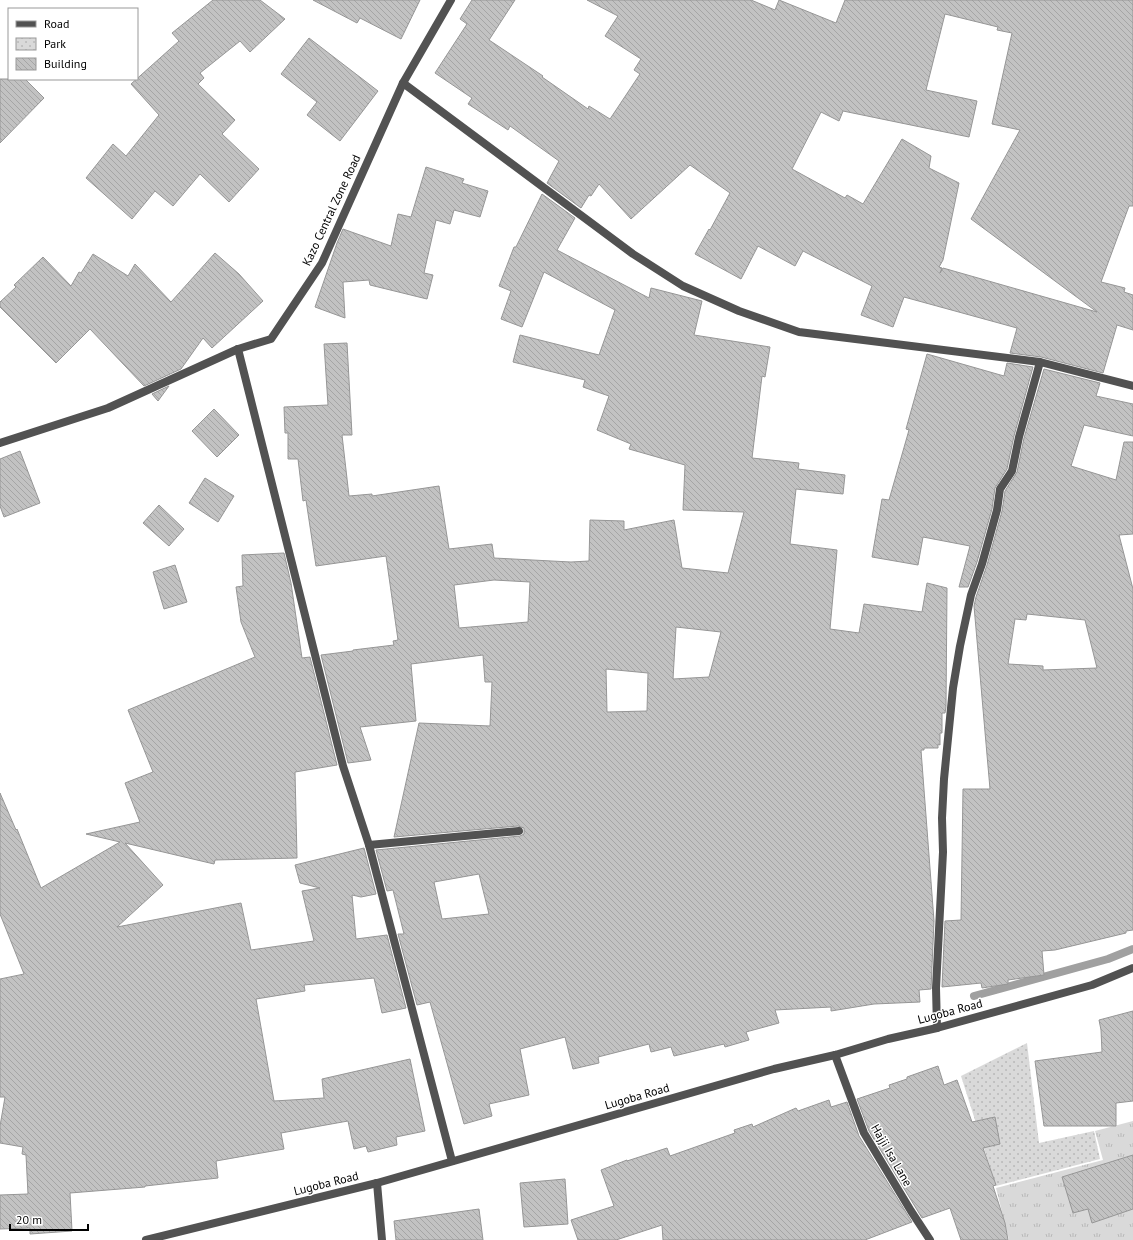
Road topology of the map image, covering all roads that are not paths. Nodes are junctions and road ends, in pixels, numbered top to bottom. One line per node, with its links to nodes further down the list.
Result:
1 (451, 0): 2 (street, Kazo Central Zone Road)
2 (403, 83): 3 (street, Kazo Central Zone Road); 4 (street)
3 (238, 349): 6 (street, Kazo Central Zone Road); 8 (street)
4 (1040, 362): 5 (street); 10 (street)
5 (1133, 386)
6 (0, 442)
7 (519, 831): 8 (street)
8 (369, 845): 12 (street)
9 (1133, 968): 10 (street, Lugoba Road)
10 (937, 1028): 11 (street, Lugoba Road)
11 (835, 1055): 12 (street, Lugoba Road); 16 (street, Hajji Isa Lane)
12 (452, 1161): 13 (street, Lugoba Road)
13 (377, 1183): 14 (street, Lugoba Road); 15 (street)
14 (146, 1240)
15 (382, 1240)
16 (930, 1240)

